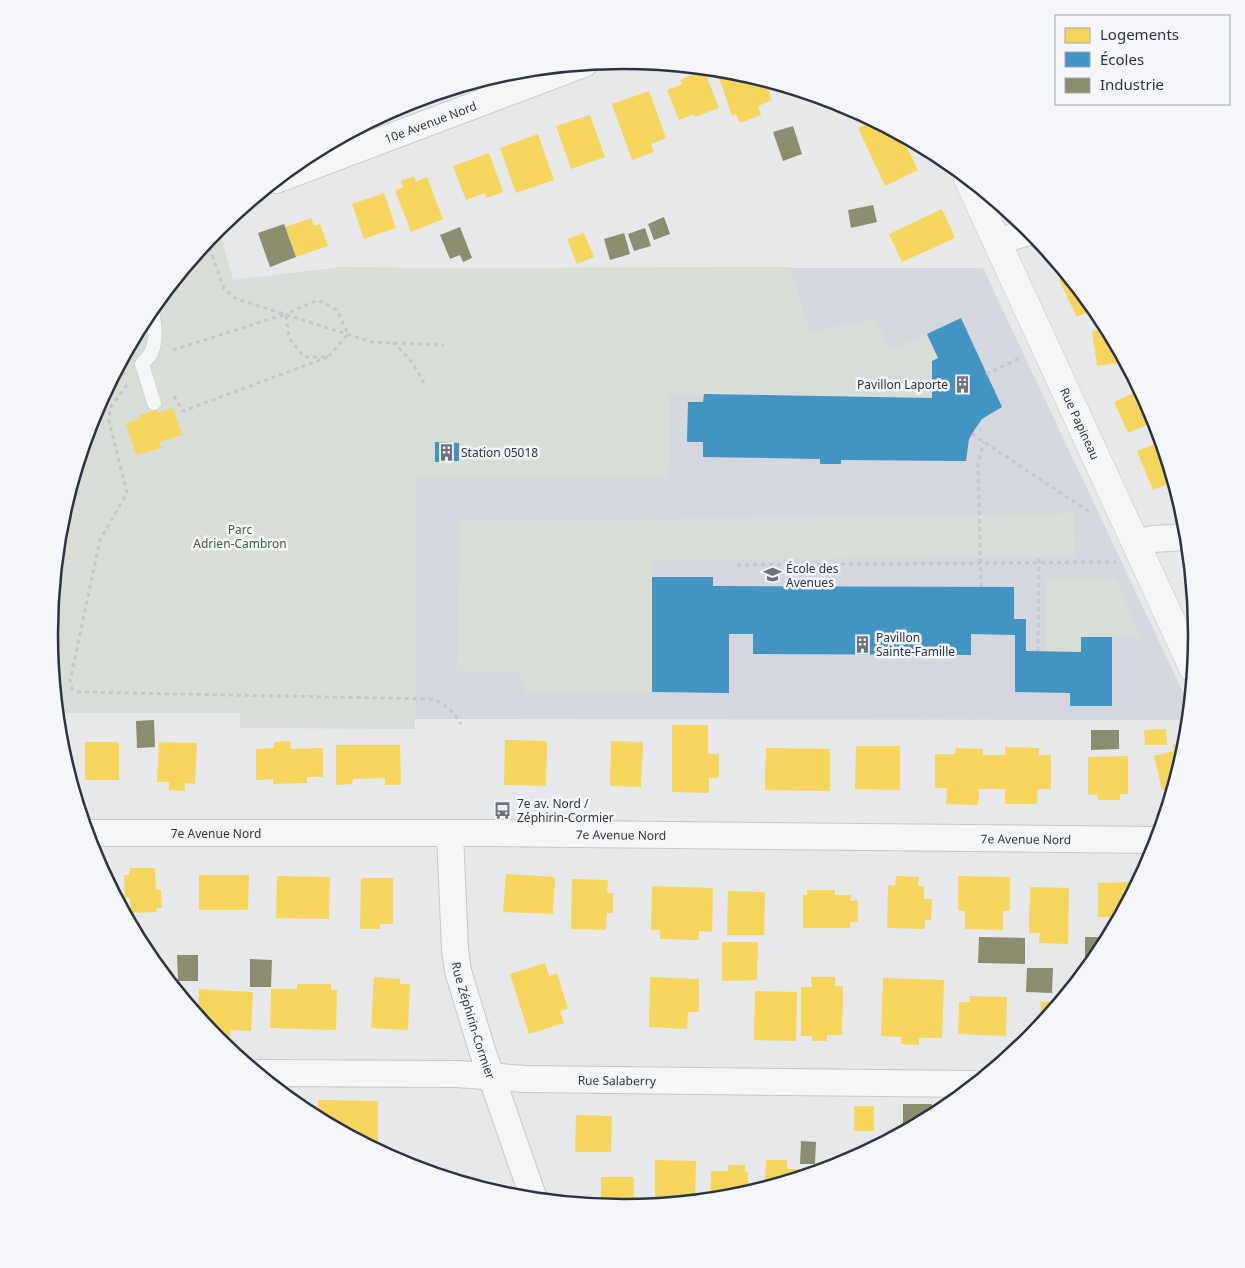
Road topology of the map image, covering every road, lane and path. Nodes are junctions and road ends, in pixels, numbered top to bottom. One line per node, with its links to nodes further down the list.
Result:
1 (561, 73): 2 (street, 10e Avenue Nord)
2 (299, 171)
3 (974, 193): 5 (street, Rue Papineau)
4 (1022, 234): 5 (street)
5 (998, 243): 23 (street, Rue Papineau)
6 (210, 248): 7 (path)
7 (286, 314): 9 (path); 9 (path); 12 (path); 14 (path)
8 (154, 319): 14 (lane)
9 (348, 334): 10 (path); 12 (path)
10 (393, 342): 11 (path); 16 (path)
11 (444, 345)
12 (328, 357): 17 (path)
13 (1020, 358): 15 (path)
14 (146, 361): 18 (lane); 32 (path)
15 (986, 374)
16 (424, 383)
17 (174, 396)
18 (154, 403)
19 (972, 434): 20 (path)
20 (984, 442): 21 (path); 27 (path)
21 (1094, 514)
22 (1179, 537): 23 (street)
23 (1135, 543): 31 (street, Rue Papineau)
24 (1039, 556): 25 (path)
25 (1039, 562): 26 (path); 27 (path); 30 (path)
26 (1116, 562)
27 (980, 563): 28 (path); 29 (path)
28 (737, 565)
29 (981, 587)
30 (1038, 651)
31 (1187, 655)
32 (461, 724)
33 (94, 834): 34 (street, 7e Avenue Nord)
34 (450, 834): 35 (street, 7e Avenue Nord); 37 (street, Rue Zéphirin-Cormier)
35 (1148, 840)
36 (268, 1073): 37 (street, Rue Salaberry)
37 (491, 1077): 38 (street, Rue Salaberry); 39 (street, Rue Zéphirin-Cormier)
38 (963, 1084)
39 (531, 1191)

